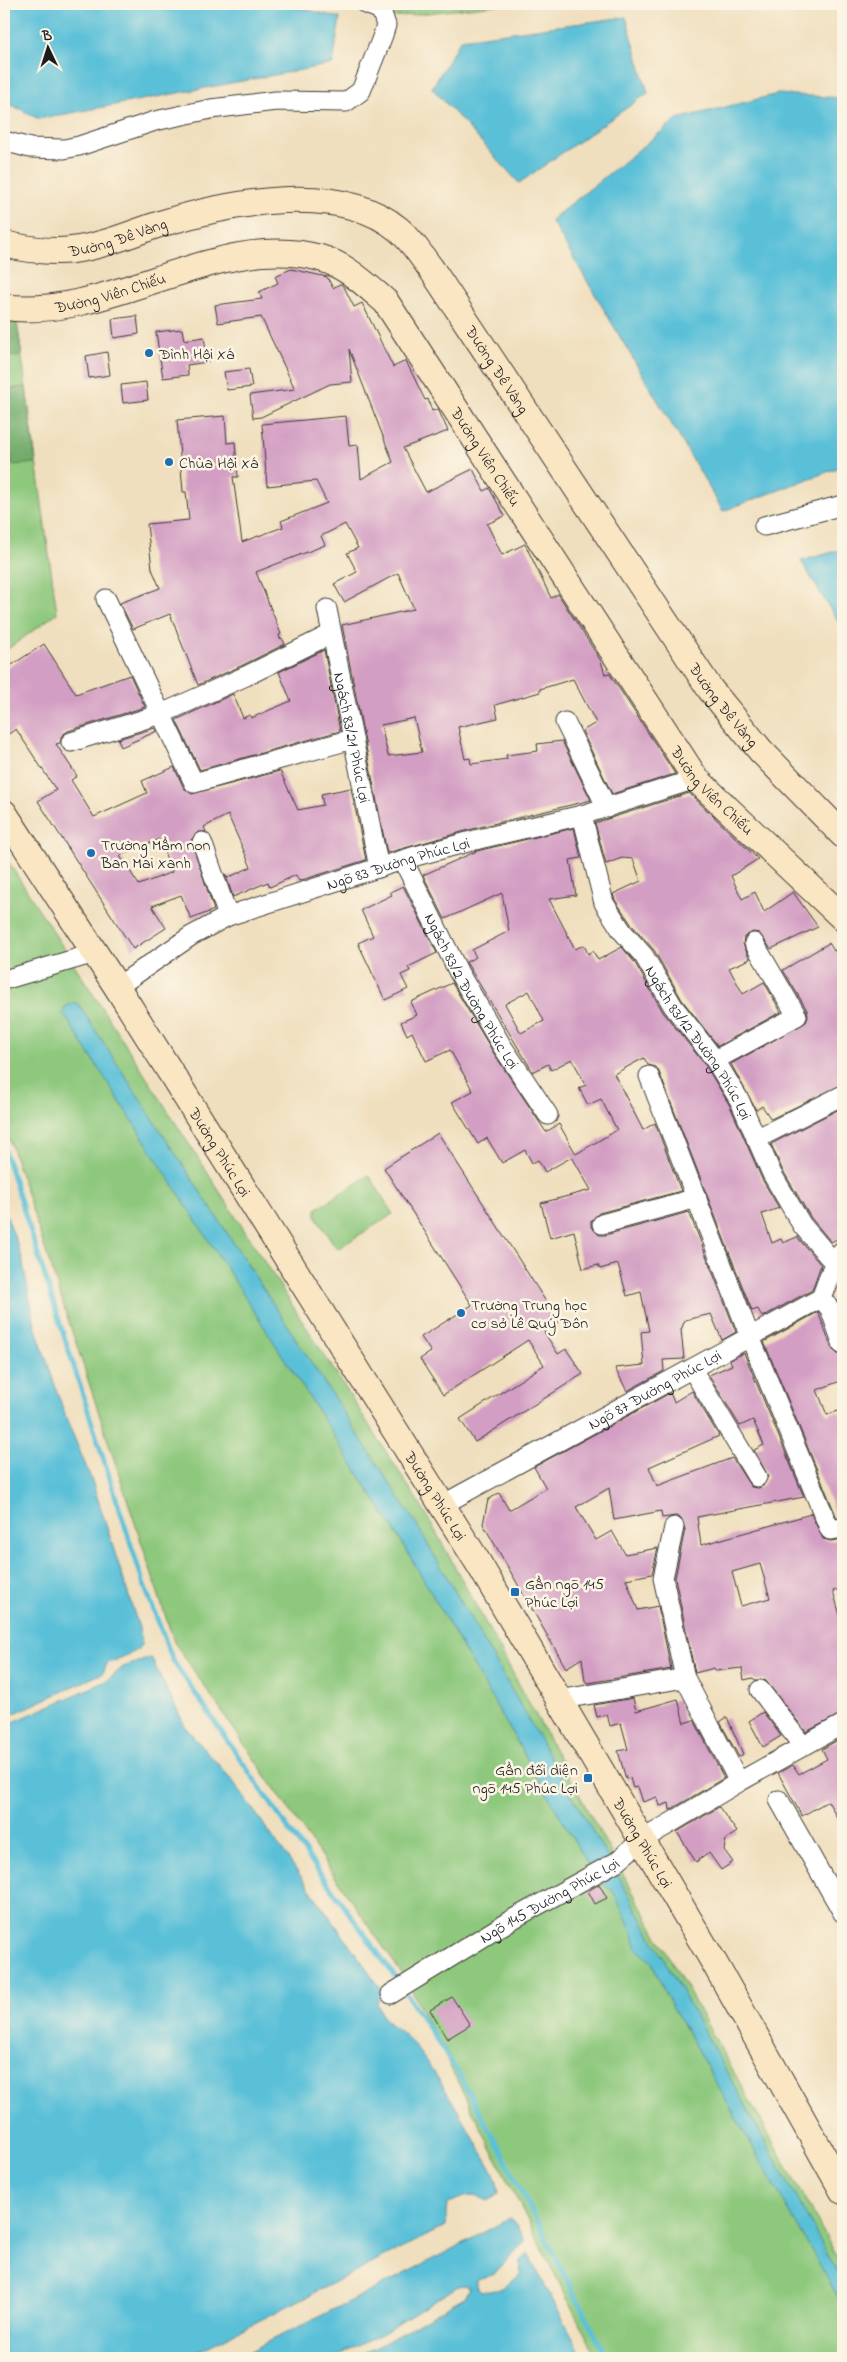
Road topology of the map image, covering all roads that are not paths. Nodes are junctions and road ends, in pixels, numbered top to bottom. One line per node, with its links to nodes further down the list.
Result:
1 (366, 4): 2 (street)
2 (4, 141)
3 (4, 244): 18 (street, Đường Đê Vàng)
4 (4, 307): 14 (street, Đường Viên Chiếu)
5 (843, 504): 6 (street)
6 (764, 526)
7 (106, 599): 10 (street)
8 (327, 608): 9 (street, Ngách 83/21 Phúc Lợi)
9 (331, 634): 10 (street); 12 (street, Ngách 83/21 Phúc Lợi)
10 (161, 714): 12 (street); 13 (street)
11 (565, 722): 15 (street)
12 (353, 738): 21 (street, Ngách 83/21 Phúc Lợi)
13 (72, 742)
14 (696, 779): 15 (street, Ngõ 83 Đường Phúc Lợi); 23 (street, Đường Viên Chiếu)
15 (607, 808): 17 (street, Ngõ 83 Đường Phúc Lợi)
16 (4, 813): 25 (street, Đường Phúc Lợi)
17 (582, 815): 20 (street, Ngõ 83 Đường Phúc Lợi); 28 (street, Ngách 83/12 Đường Phúc Lợi)
18 (843, 835)
19 (202, 842): 22 (street)
20 (403, 860): 21 (street, Ngõ 83 Đường Phúc Lợi); 31 (street, Ngách 83/2 Đường Phúc Lợi)
21 (379, 868): 22 (street, Ngõ 83 Đường Phúc Lợi)
22 (228, 916): 27 (street, Ngõ 83 Đường Phúc Lợi)
23 (843, 918)
24 (754, 943): 28 (street)
25 (95, 953): 26 (street); 27 (street, Đường Phúc Lợi)
26 (4, 980)
27 (117, 987): 41 (street, Đường Phúc Lợi)
28 (715, 1060): 32 (street, Ngách 83/12 Đường Phúc Lợi)
29 (649, 1076): 33 (street)
30 (843, 1094): 32 (street)
31 (548, 1115)
32 (756, 1139): 35 (street, Ngách 83/12 Đường Phúc Lợi)
33 (697, 1198): 34 (street); 37 (street)
34 (602, 1224)
35 (840, 1254): 36 (street)
36 (821, 1298): 37 (street, Ngõ 87 Đường Phúc Lợi); 38 (street)
37 (750, 1337): 39 (street, Ngõ 87 Đường Phúc Lợi); 43 (street)
38 (843, 1345)
39 (692, 1369): 40 (street); 41 (street, Ngõ 87 Đường Phúc Lợi)
40 (757, 1477)
41 (442, 1505): 46 (street, Đường Phúc Lợi)
42 (674, 1527): 44 (street)
43 (843, 1528)
44 (685, 1678): 46 (street); 49 (street)
45 (760, 1690): 48 (street)
46 (558, 1700): 51 (street, Đường Phúc Lợi)
47 (843, 1724): 48 (street, Ngõ 145 Đường Phúc Lợi)
48 (803, 1746): 49 (street, Ngõ 145 Đường Phúc Lợi)
49 (739, 1782): 51 (street, Ngõ 145 Đường Phúc Lợi)
50 (779, 1800): 52 (street)
51 (642, 1840): 53 (street, Ngõ 145 Đường Phúc Lợi); 54 (street, Đường Phúc Lợi)
52 (843, 1913)
53 (398, 1989)
54 (843, 2191)

